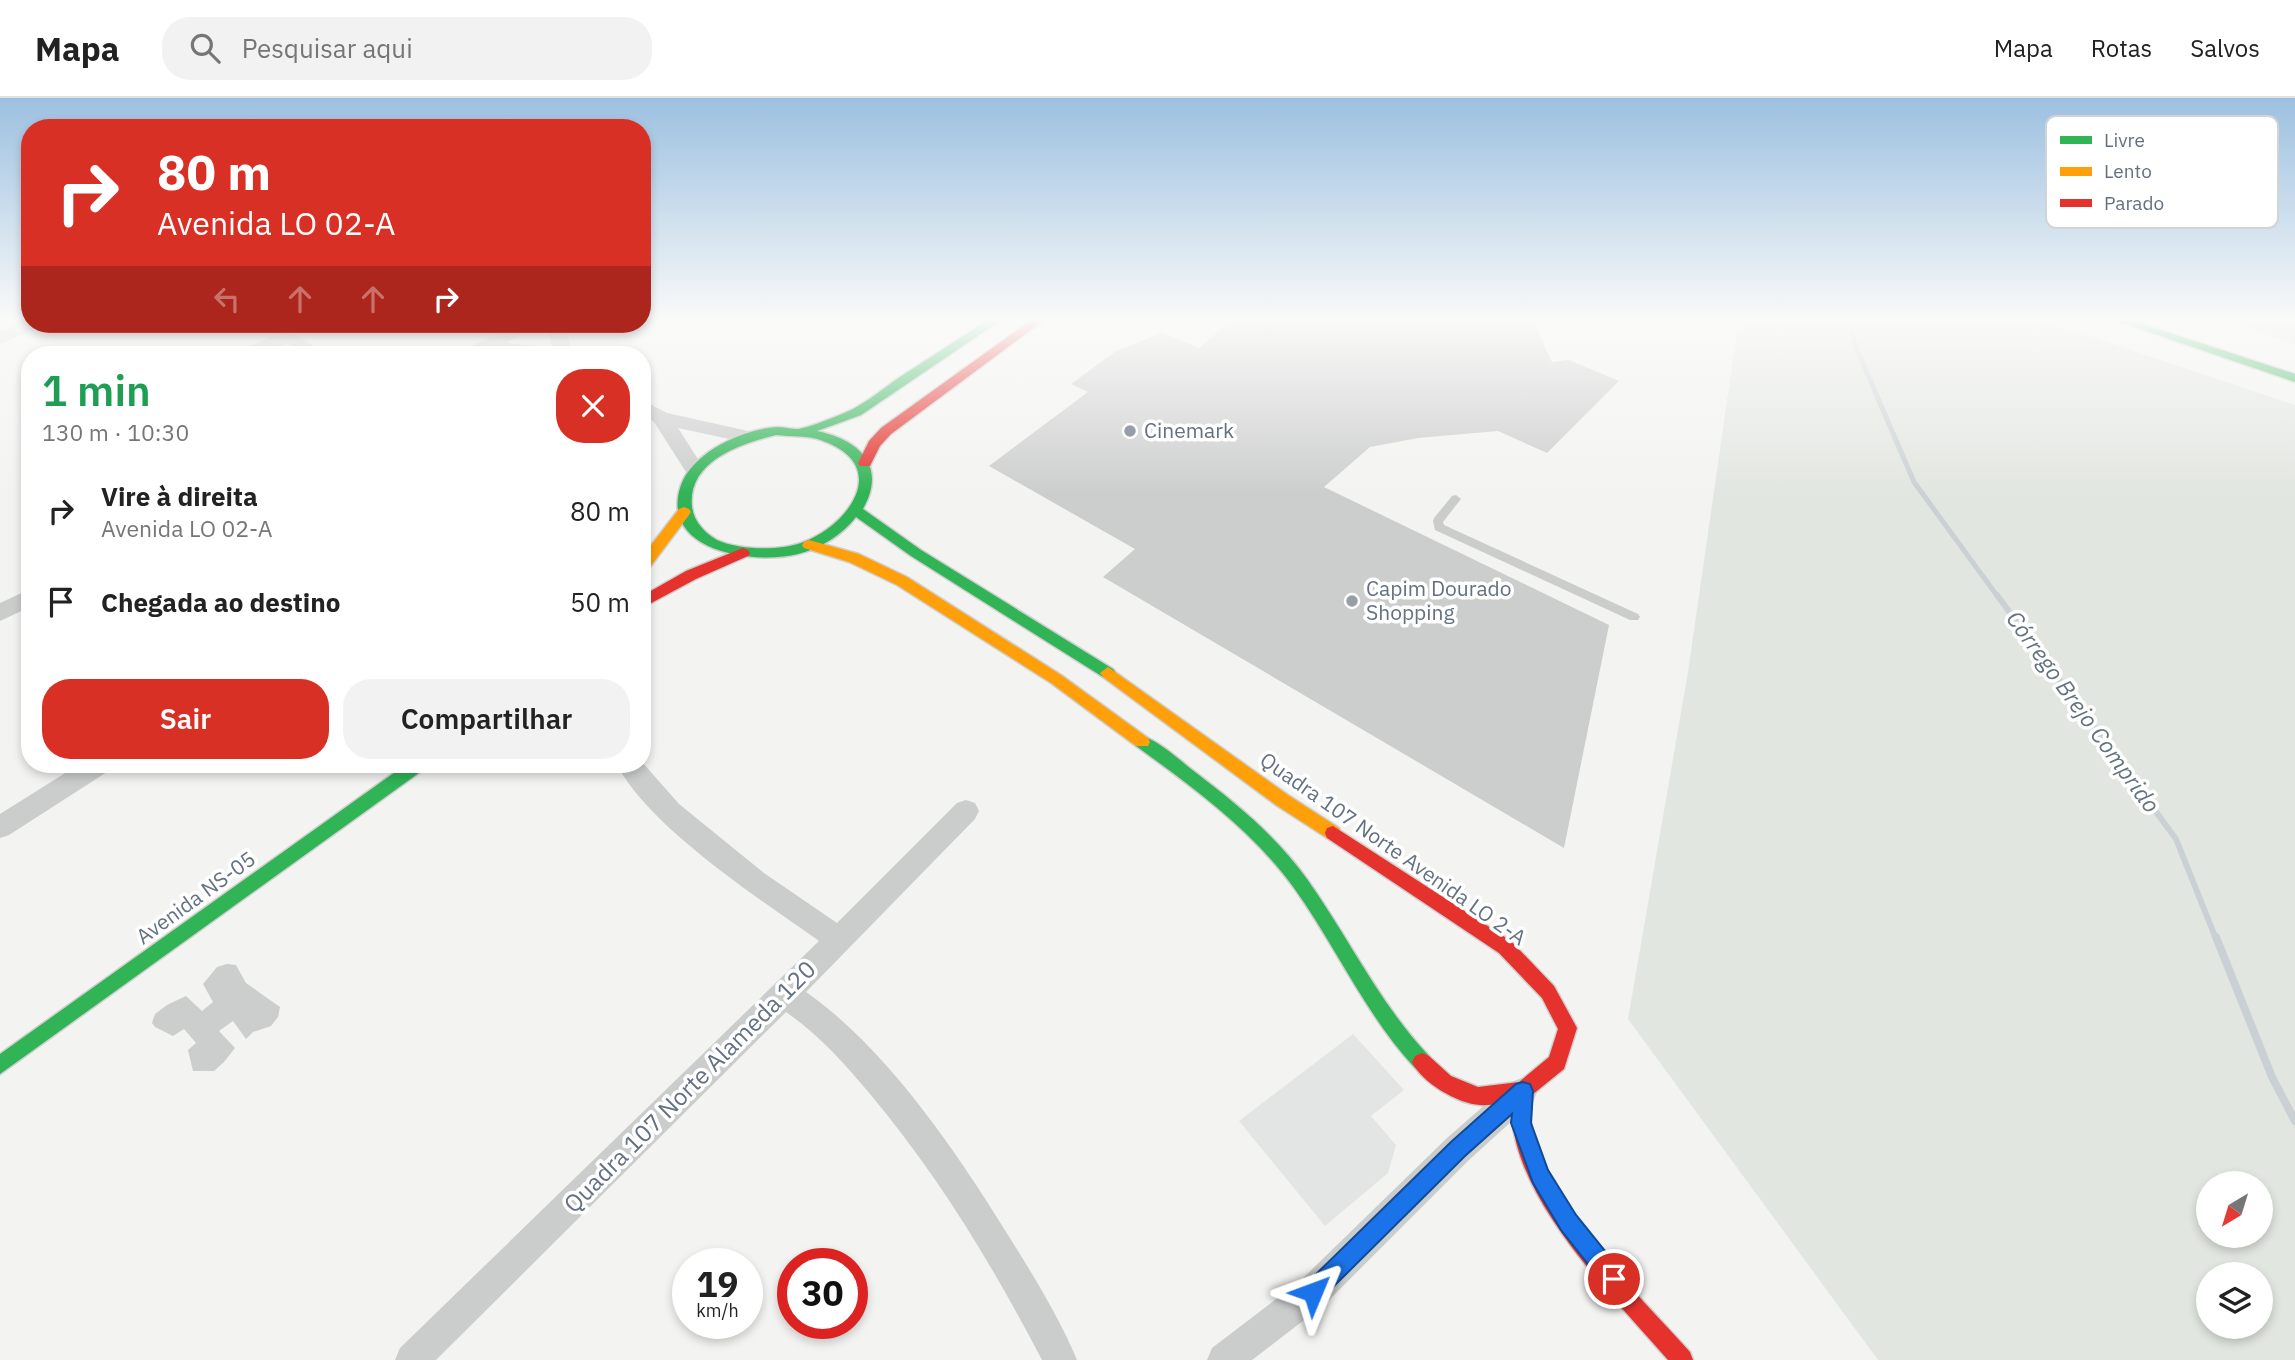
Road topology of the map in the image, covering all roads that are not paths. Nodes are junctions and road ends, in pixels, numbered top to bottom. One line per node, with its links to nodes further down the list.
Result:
1 (909, 377): 5 (street)
2 (960, 377): 7 (street)
3 (651, 411): 4 (street)
4 (662, 418): 6 (street); 8 (street)
5 (804, 431): 6 (street); 7 (street)
6 (748, 437): 8 (street)
7 (865, 463): 11 (street)
8 (695, 470): 10 (street)
9 (1456, 499): 18 (lane)
10 (684, 512): 13 (street); 14 (street)
11 (858, 512): 12 (street); 27 (street, Quadra 107 Norte Avenida LO 2-A)
12 (809, 545): 13 (street); 27 (street)
13 (743, 553): 15 (street)
14 (651, 555)
15 (651, 597)
16 (21, 602): 17 (street)
17 (0, 613)
18 (1634, 617)
19 (85, 773): 23 (street)
20 (405, 773): 26 (street, Avenida NS-05)
21 (637, 773): 24 (street)
22 (966, 811): 24 (street, Quadra 107 Norte Alameda 120)
23 (0, 827)
24 (839, 939): 25 (street, Quadra 107 Norte Alameda 120)
25 (785, 994): 28 (street, Quadra 107 Norte Alameda 120); 29 (street)
26 (0, 1065)
27 (1523, 1091): 30 (street); 31 (street)
28 (412, 1360)
29 (1060, 1360)
30 (1224, 1360)
31 (1682, 1360)

